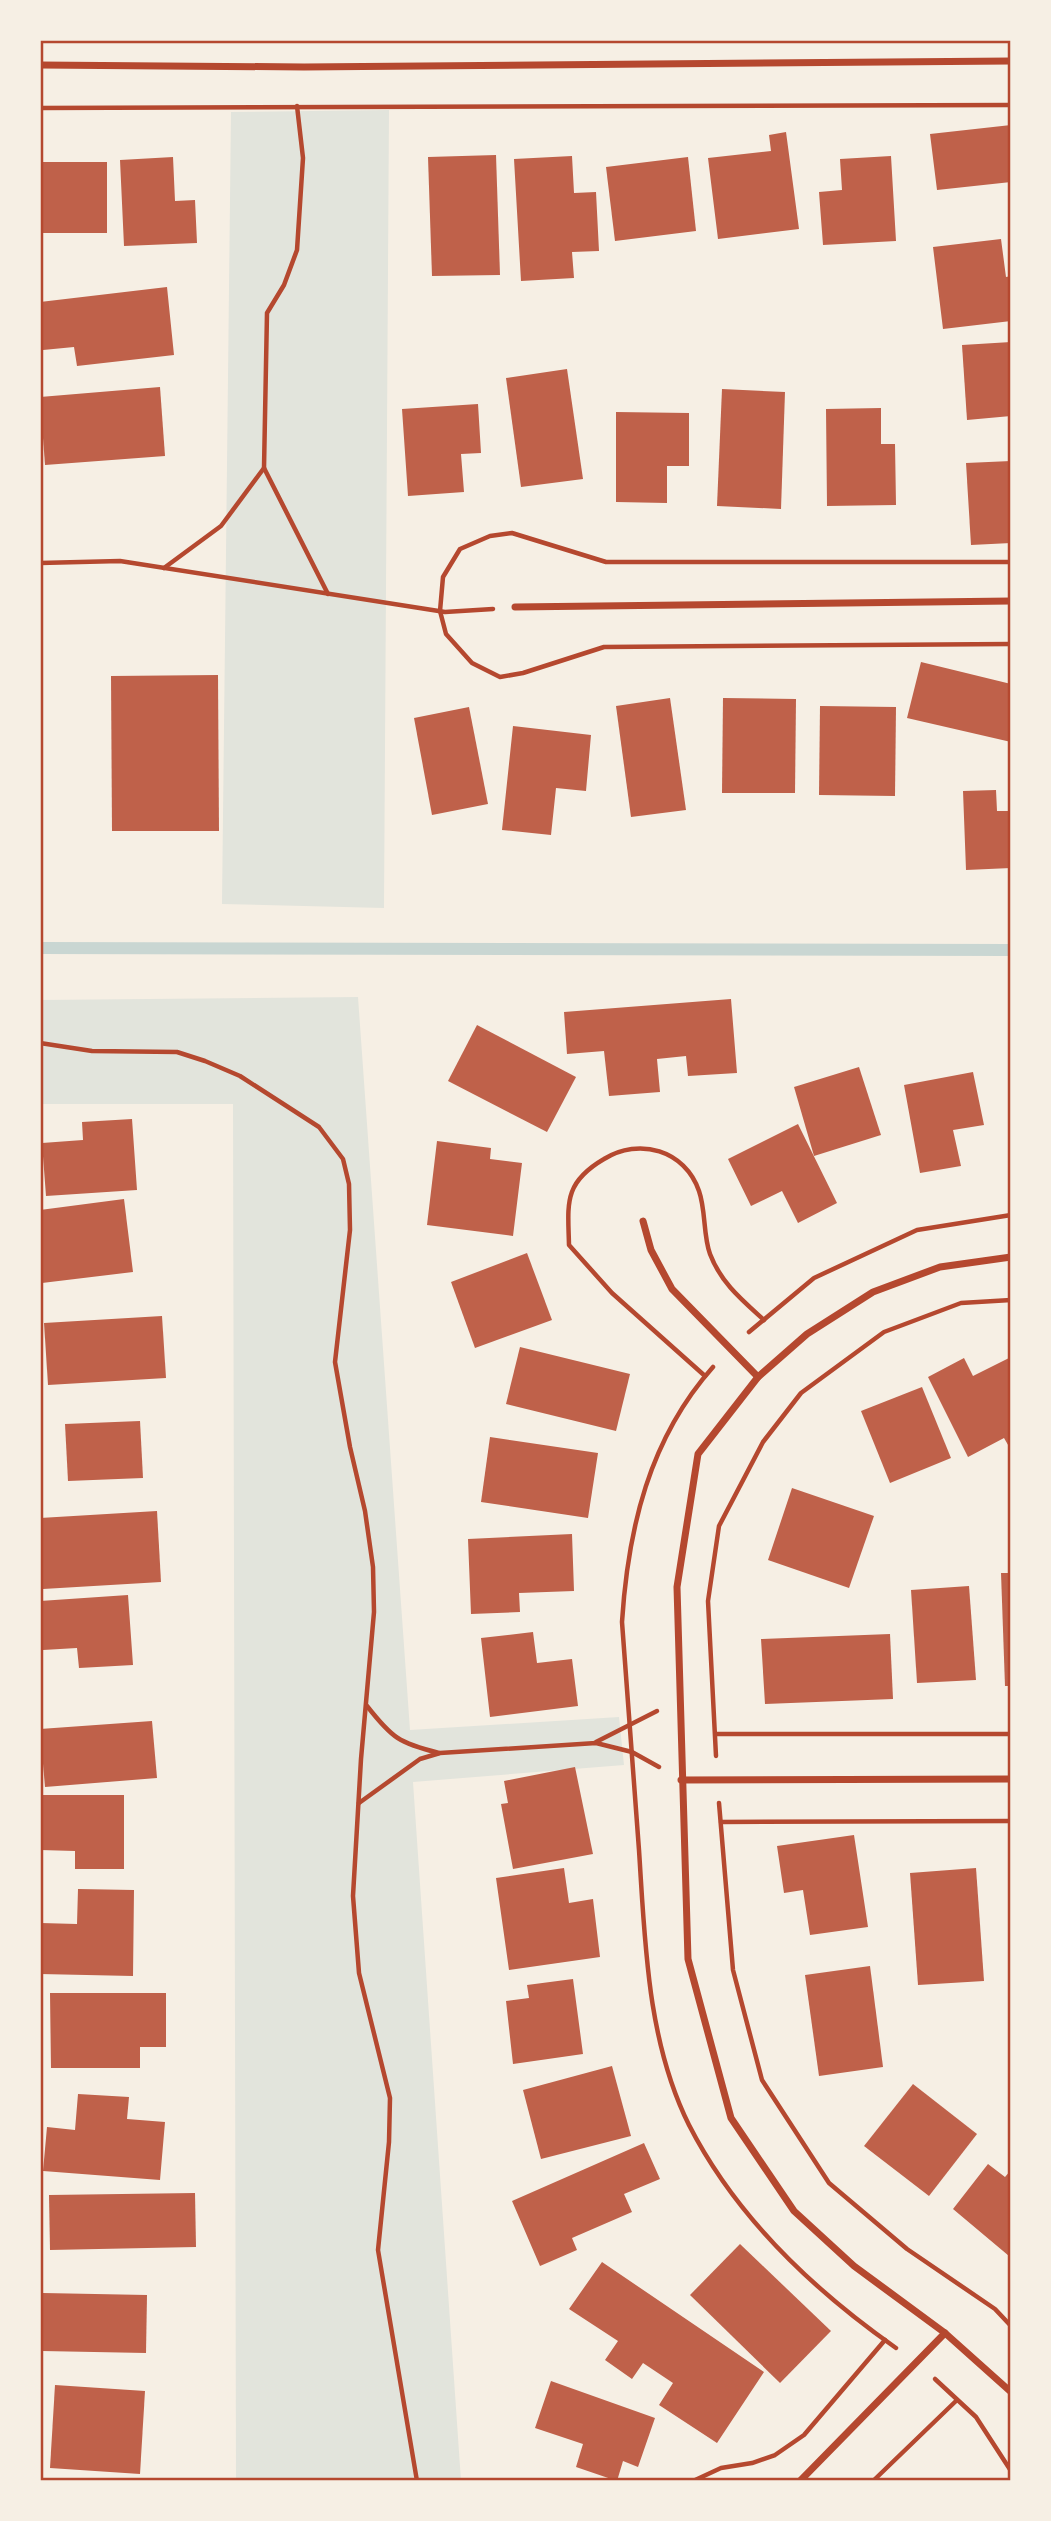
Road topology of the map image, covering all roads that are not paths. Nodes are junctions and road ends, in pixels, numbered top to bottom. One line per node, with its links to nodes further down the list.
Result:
1 (1011, 61): 2 (street)
2 (40, 65)
3 (1011, 601): 4 (street)
4 (515, 607)
5 (643, 1221): 7 (street)
6 (1011, 1257): 7 (street)
7 (758, 1377): 9 (street)
8 (1011, 1779): 9 (street)
9 (681, 1780): 10 (street)
10 (945, 2333): 11 (street); 12 (street)
11 (1011, 2392)
12 (800, 2481)

